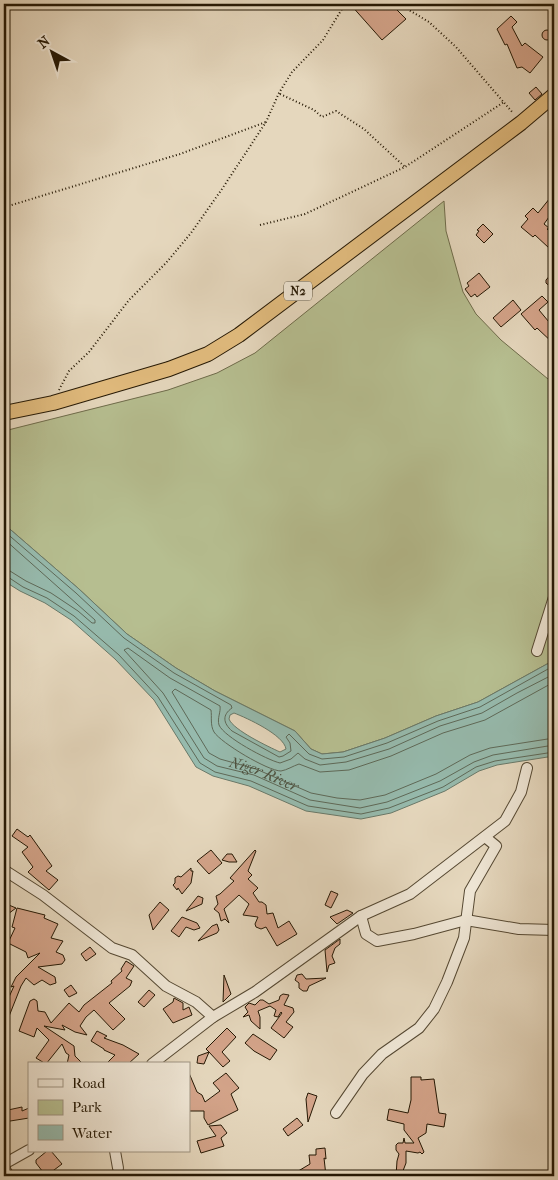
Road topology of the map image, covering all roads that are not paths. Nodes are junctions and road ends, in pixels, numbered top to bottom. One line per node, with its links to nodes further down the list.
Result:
1 (554, 95): 2 (highway, N2)
2 (4, 413)
3 (554, 598): 4 (street)
4 (537, 651)
5 (528, 768): 6 (street)
6 (486, 837): 8 (street); 9 (street)
7 (4, 870): 11 (street)
8 (361, 916): 9 (street); 11 (street)
9 (466, 920): 10 (street); 13 (street)
10 (554, 930)
11 (213, 1017): 12 (street)
12 (155, 1062)
13 (336, 1113)
14 (28, 1151): 16 (street)
15 (115, 1152): 18 (street)
16 (4, 1164)
17 (4, 1168): 19 (street)
18 (118, 1168)
19 (9, 1176)

